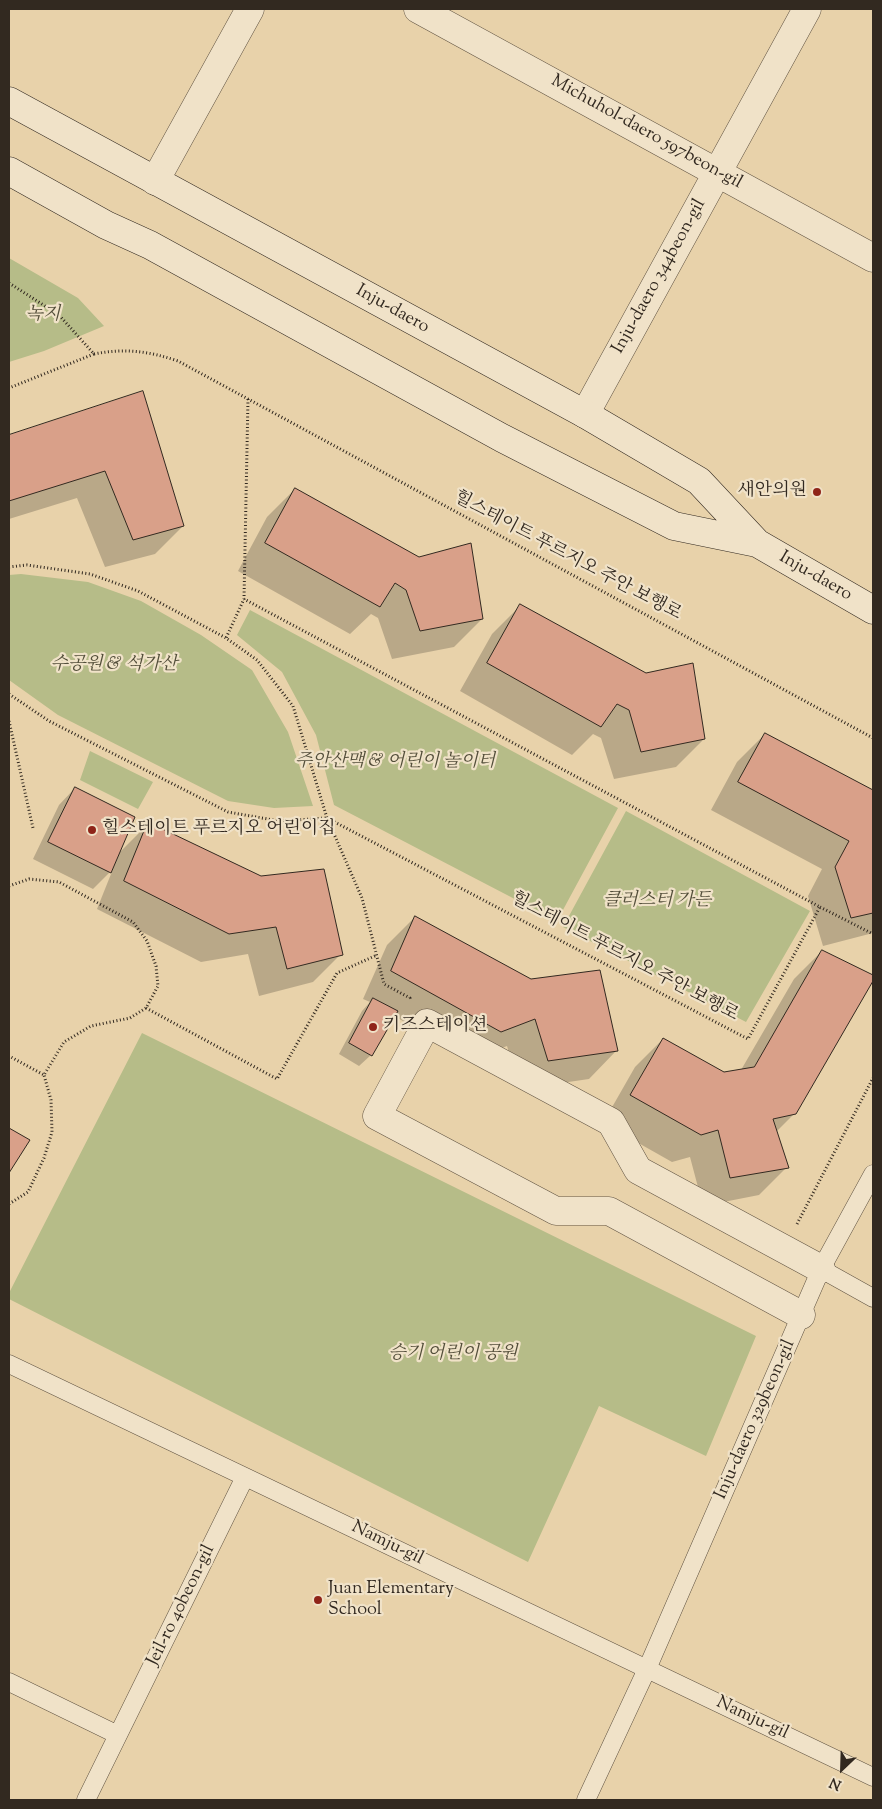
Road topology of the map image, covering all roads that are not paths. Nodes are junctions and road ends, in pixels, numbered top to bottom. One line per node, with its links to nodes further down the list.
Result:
1 (250, 9): 7 (street)
2 (418, 9): 6 (street, Michuhol-daero 597beon-gil)
3 (807, 9): 6 (street, Inju-daero 344beon-gil)
4 (9, 102): 7 (street, Inju-daero)
5 (9, 171): 10 (street, Inju-daero)
6 (717, 172): 8 (street, Michuhol-daero 597beon-gil); 9 (street, Inju-daero 344beon-gil)
7 (155, 181): 9 (street, Inju-daero)
8 (873, 258)
9 (585, 414): 10 (street, Inju-daero)
10 (757, 543): 11 (street, Inju-daero)
11 (873, 610)
12 (873, 1174): 13 (lane, Inju-daero 329beon-gil)
13 (821, 1269): 14 (lane); 15 (lane, Inju-daero 329beon-gil); 15 (street)
14 (873, 1298)
15 (801, 1315): 18 (lane, Inju-daero 329beon-gil)
16 (9, 1364): 17 (lane, Namju-gil)
17 (245, 1477): 18 (lane, Namju-gil); 20 (lane, Jeil-ro 40beon-gil)
18 (647, 1669): 21 (lane, Namju-gil); 23 (lane, Inju-daero 329beon-gil)
19 (9, 1682): 20 (lane)
20 (118, 1735): 22 (lane, Jeil-ro 40beon-gil)
21 (873, 1777)
22 (86, 1800)
23 (586, 1800)

